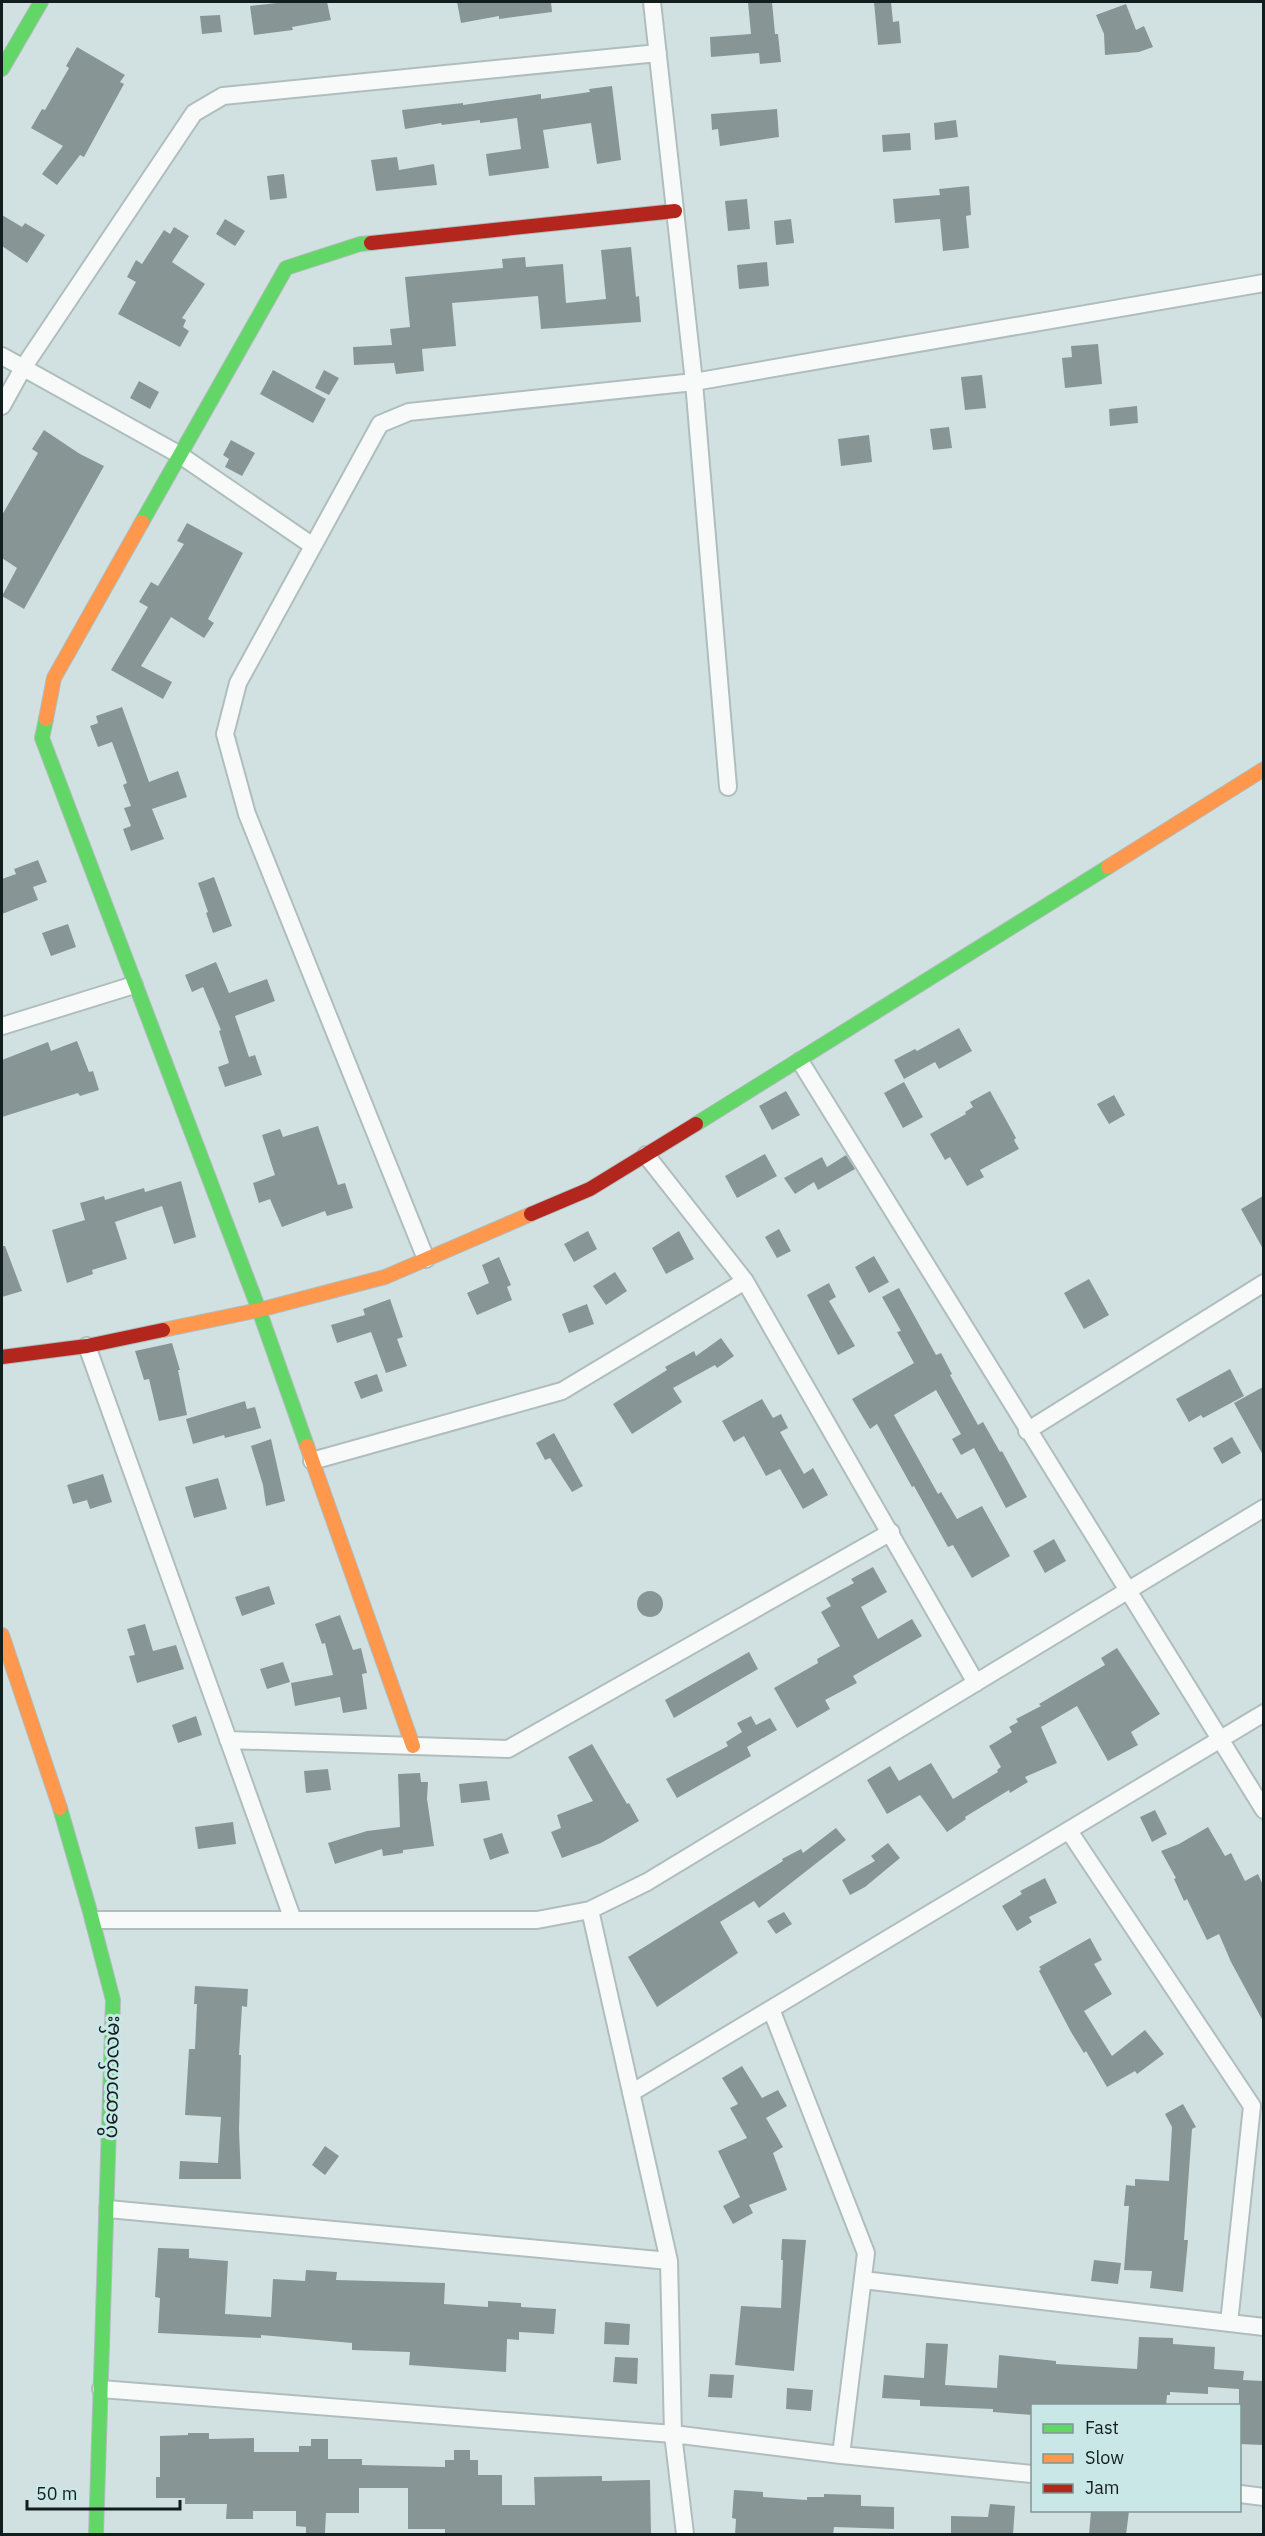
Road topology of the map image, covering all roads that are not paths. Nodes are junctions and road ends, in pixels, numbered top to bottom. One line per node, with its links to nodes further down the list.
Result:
1 (41, 2): 4 (street)
2 (652, 2): 3 (street)
3 (657, 53): 5 (street); 8 (street)
4 (2, 69)
5 (675, 211): 9 (street); 11 (street)
6 (1263, 283): 9 (street)
7 (2, 356): 8 (street)
8 (23, 368): 10 (street); 11 (street)
9 (694, 382): 12 (street); 14 (street)
10 (2, 406)
11 (180, 455): 12 (street); 15 (street)
12 (313, 546): 19 (street)
13 (1263, 769): 17 (street)
14 (728, 787)
15 (134, 985): 16 (street); 22 (street)
16 (2, 1026)
17 (800, 1061): 18 (street); 25 (street)
18 (646, 1155): 19 (street); 20 (street)
19 (426, 1259): 22 (street)
20 (745, 1281): 26 (street); 28 (street)
21 (1263, 1282): 25 (street)
22 (259, 1311): 23 (street); 26 (street)
23 (87, 1346): 24 (street); 33 (street)
24 (2, 1357)
25 (1027, 1431): 29 (street)
26 (312, 1461): 35 (street)
27 (1263, 1508): 29 (street)
28 (891, 1532): 31 (street); 35 (street)
29 (1127, 1593): 31 (street); 34 (street)
30 (2, 1635): 39 (street, ပိတောက်လမ်း)
31 (976, 1683): 38 (street)
32 (1263, 1713): 34 (street)
33 (228, 1740): 35 (street); 40 (street)
34 (1220, 1740): 36 (street); 37 (street)
35 (413, 1746)
36 (1263, 1810)
37 (1069, 1831): 41 (street); 46 (street)
38 (590, 1910): 40 (street); 42 (street)
39 (94, 1920): 40 (street); 43 (street, ပိတောက်လမ်း)
40 (294, 1920)
41 (771, 2009): 42 (street); 45 (street)
42 (631, 2093): 44 (street)
43 (108, 2209): 44 (street); 48 (street, ပိတောက်လမ်း)
44 (669, 2261): 49 (street)
45 (862, 2280): 46 (street); 50 (street)
46 (1229, 2323): 47 (street)
47 (1263, 2327)
48 (101, 2389): 49 (street); 54 (street, ပိတောက်လမ်း)
49 (673, 2434): 50 (street); 55 (street)
50 (841, 2456): 51 (street)
51 (1031, 2474)
52 (1241, 2494): 53 (street)
53 (1263, 2497)
54 (96, 2535)
55 (685, 2535)

